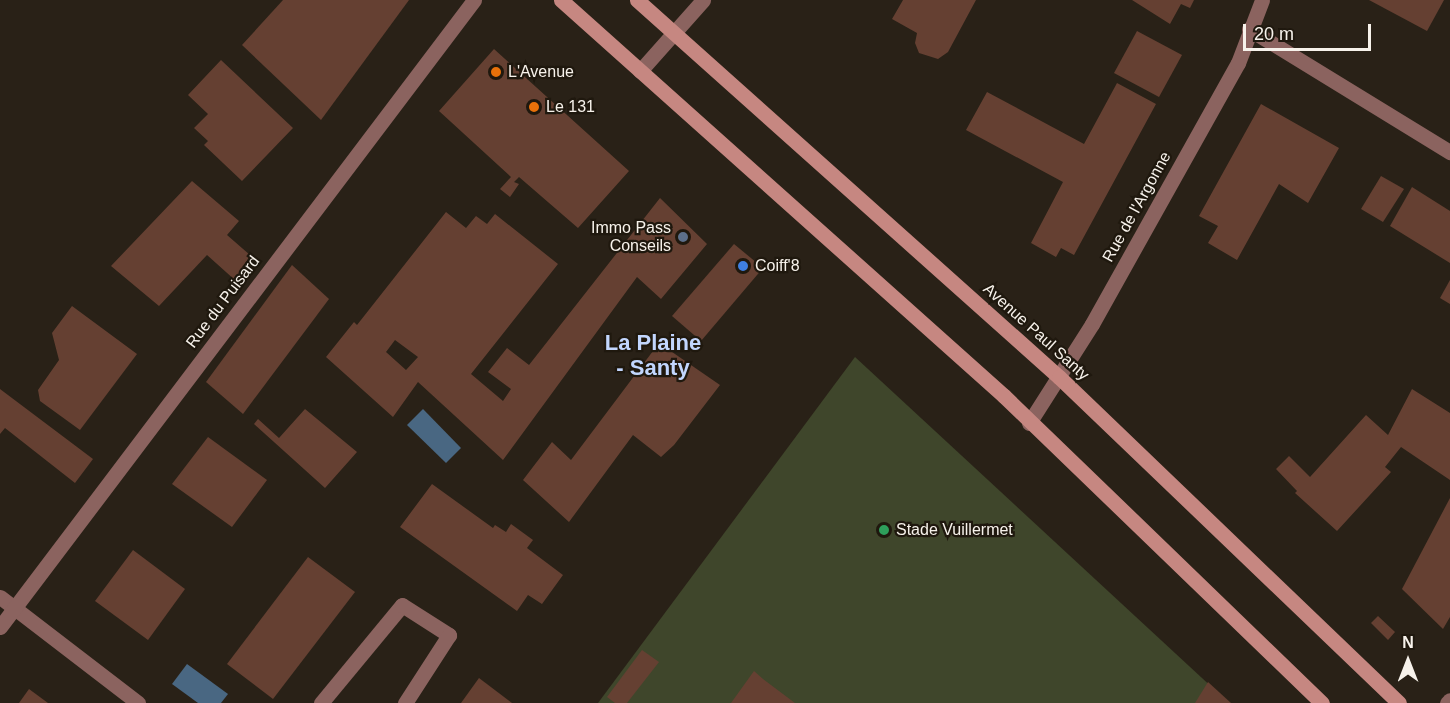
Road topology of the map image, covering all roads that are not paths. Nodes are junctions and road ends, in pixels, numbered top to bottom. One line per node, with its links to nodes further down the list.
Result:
1 (474, 0): 13 (street, Rue du Puisard)
2 (561, 0): 8 (main road)
3 (637, 0): 7 (main road, Avenue Paul Santy)
4 (703, 0): 7 (street)
5 (1262, 0): 6 (street, Rue de l'Argonne)
6 (1249, 28): 9 (street); 10 (street, Rue de l'Argonne)
7 (674, 34): 8 (street); 10 (main road, Avenue Paul Santy)
8 (640, 71): 11 (main road)
9 (1450, 152)
10 (1059, 377): 11 (street, Rue de l'Argonne); 19 (main road, Avenue Paul Santy)
11 (1029, 423): 18 (main road)
12 (0, 597): 13 (street)
13 (14, 608): 14 (street, Rue du Puisard); 15 (street)
14 (0, 627)
15 (138, 703)
16 (321, 703): 17 (street)
17 (405, 703)
18 (1322, 703)
19 (1399, 703)

